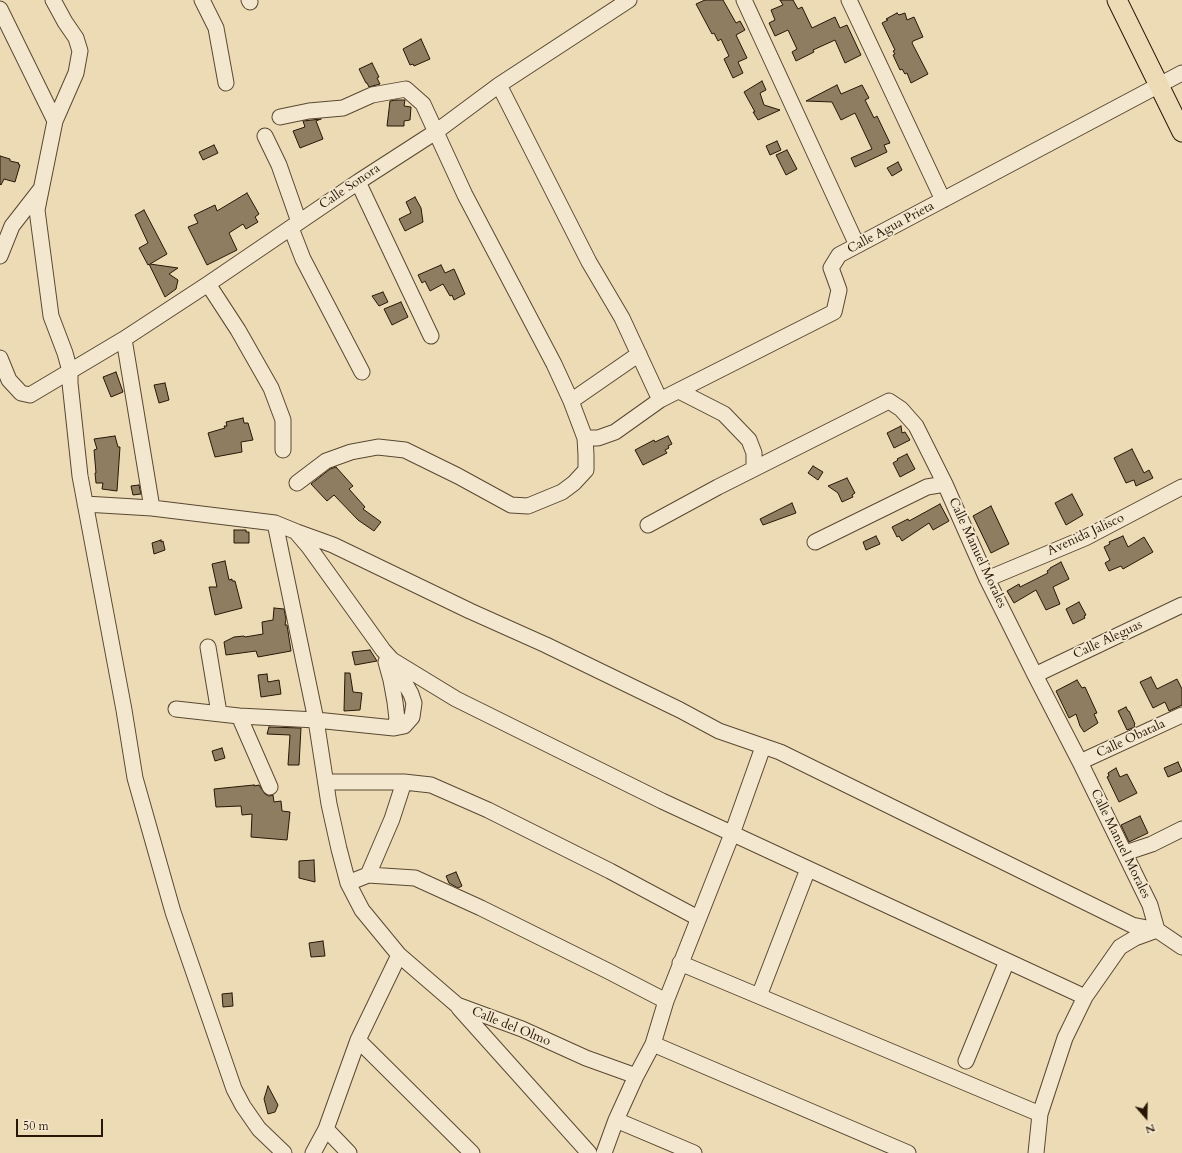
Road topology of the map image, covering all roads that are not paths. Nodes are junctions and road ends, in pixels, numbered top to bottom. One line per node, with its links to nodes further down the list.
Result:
1 (54, 0): 13 (street)
2 (202, 0): 9 (street)
3 (629, 0): 10 (street, Calle Sonora)
4 (744, 0): 21 (street)
5 (849, 0): 19 (street)
6 (1117, 0): 11 (main road)
7 (0, 9): 13 (street)
8 (1182, 73): 11 (street, Calle Agua Prieta)
9 (226, 82)
10 (499, 85): 14 (street, Calle Sonora); 26 (street)
11 (1159, 85): 15 (main road); 19 (street, Calle Agua Prieta)
12 (280, 117): 14 (street)
13 (55, 121): 18 (street)
14 (437, 131): 17 (street, Calle Sonora); 32 (street)
15 (1182, 132)
16 (265, 136): 20 (street)
17 (358, 182): 20 (street, Calle Sonora); 24 (street)
18 (41, 188): 22 (street); 28 (street)
19 (943, 200): 21 (street, Calle Agua Prieta)
20 (295, 225): 23 (street, Calle Sonora); 29 (street)
21 (857, 245): 30 (street, Calle Agua Prieta)
22 (0, 256)
23 (208, 284): 25 (street, Calle Sonora); 34 (street)
24 (431, 336)
25 (124, 339): 28 (street, Calle Sonora); 40 (street)
26 (639, 354): 31 (street); 32 (street)
27 (0, 358): 28 (street, Calle Sonora)
28 (70, 371): 39 (street)
29 (362, 372)
30 (679, 391): 31 (street, Calle Agua Prieta); 35 (street)
31 (660, 400): 33 (street, Calle Agua Prieta)
32 (571, 402): 33 (street)
33 (585, 438): 36 (street)
34 (283, 450)
35 (754, 468): 37 (street, Calle Manuel Morales); 42 (street, Calle Manuel Morales)
36 (297, 483)
37 (945, 484): 44 (street); 45 (street, Calle Manuel Morales)
38 (1182, 487): 45 (street, Avenida Jalisco)
39 (85, 504): 40 (street); 83 (street)
40 (152, 508): 41 (street)
41 (275, 523): 43 (street); 54 (street, Calle del Olmo)
42 (648, 524)
43 (297, 532): 48 (street); 55 (street)
44 (815, 542)
45 (987, 579): 49 (street, Calle Manuel Morales)
46 (1182, 605): 49 (street, Calle Aleguas)
47 (208, 647): 51 (street)
48 (387, 655): 54 (street); 61 (street)
49 (1035, 675): 56 (street, Calle Manuel Morales)
50 (176, 709): 51 (street)
51 (219, 713): 53 (street)
52 (1182, 715): 56 (street, Calle Obatala)
53 (239, 716): 54 (street); 59 (street)
54 (316, 720): 57 (street, Calle del Olmo)
55 (762, 747): 61 (street); 67 (street)
56 (1080, 762): 62 (street, Calle Manuel Morales)
57 (326, 782): 58 (street); 65 (street, Calle del Olmo)
58 (404, 782): 64 (street); 66 (street)
59 (270, 788)
60 (1182, 829): 62 (street)
61 (732, 834): 63 (street); 66 (street)
62 (1125, 853): 67 (street, Calle Manuel Morales)
63 (808, 869): 70 (street); 72 (street)
64 (368, 875): 65 (street); 74 (street)
65 (348, 883): 69 (street, Calle del Olmo)
66 (698, 918): 71 (street)
67 (1157, 930): 68 (street); 73 (street)
68 (1182, 947)
69 (399, 955): 75 (street, Calle del Olmo); 76 (street)
70 (1007, 961): 73 (street); 78 (street)
71 (680, 963): 72 (street); 74 (street)
72 (759, 996): 80 (street)
73 (1085, 997): 80 (street)
74 (666, 1001): 77 (street)
75 (457, 1006): 79 (street, Calle del Olmo); 87 (street)
76 (358, 1040): 82 (street); 86 (street)
77 (653, 1044): 79 (street); 90 (street)
78 (966, 1062)
79 (636, 1076): 81 (street)
80 (1040, 1114): 91 (street)
81 (616, 1120): 88 (street); 89 (street)
82 (326, 1129): 84 (street); 85 (street)
83 (284, 1153)
84 (313, 1153)
85 (349, 1153)
86 (472, 1153)
87 (589, 1153)
88 (604, 1153)
89 (694, 1153)
90 (908, 1153)
91 (1036, 1153)

